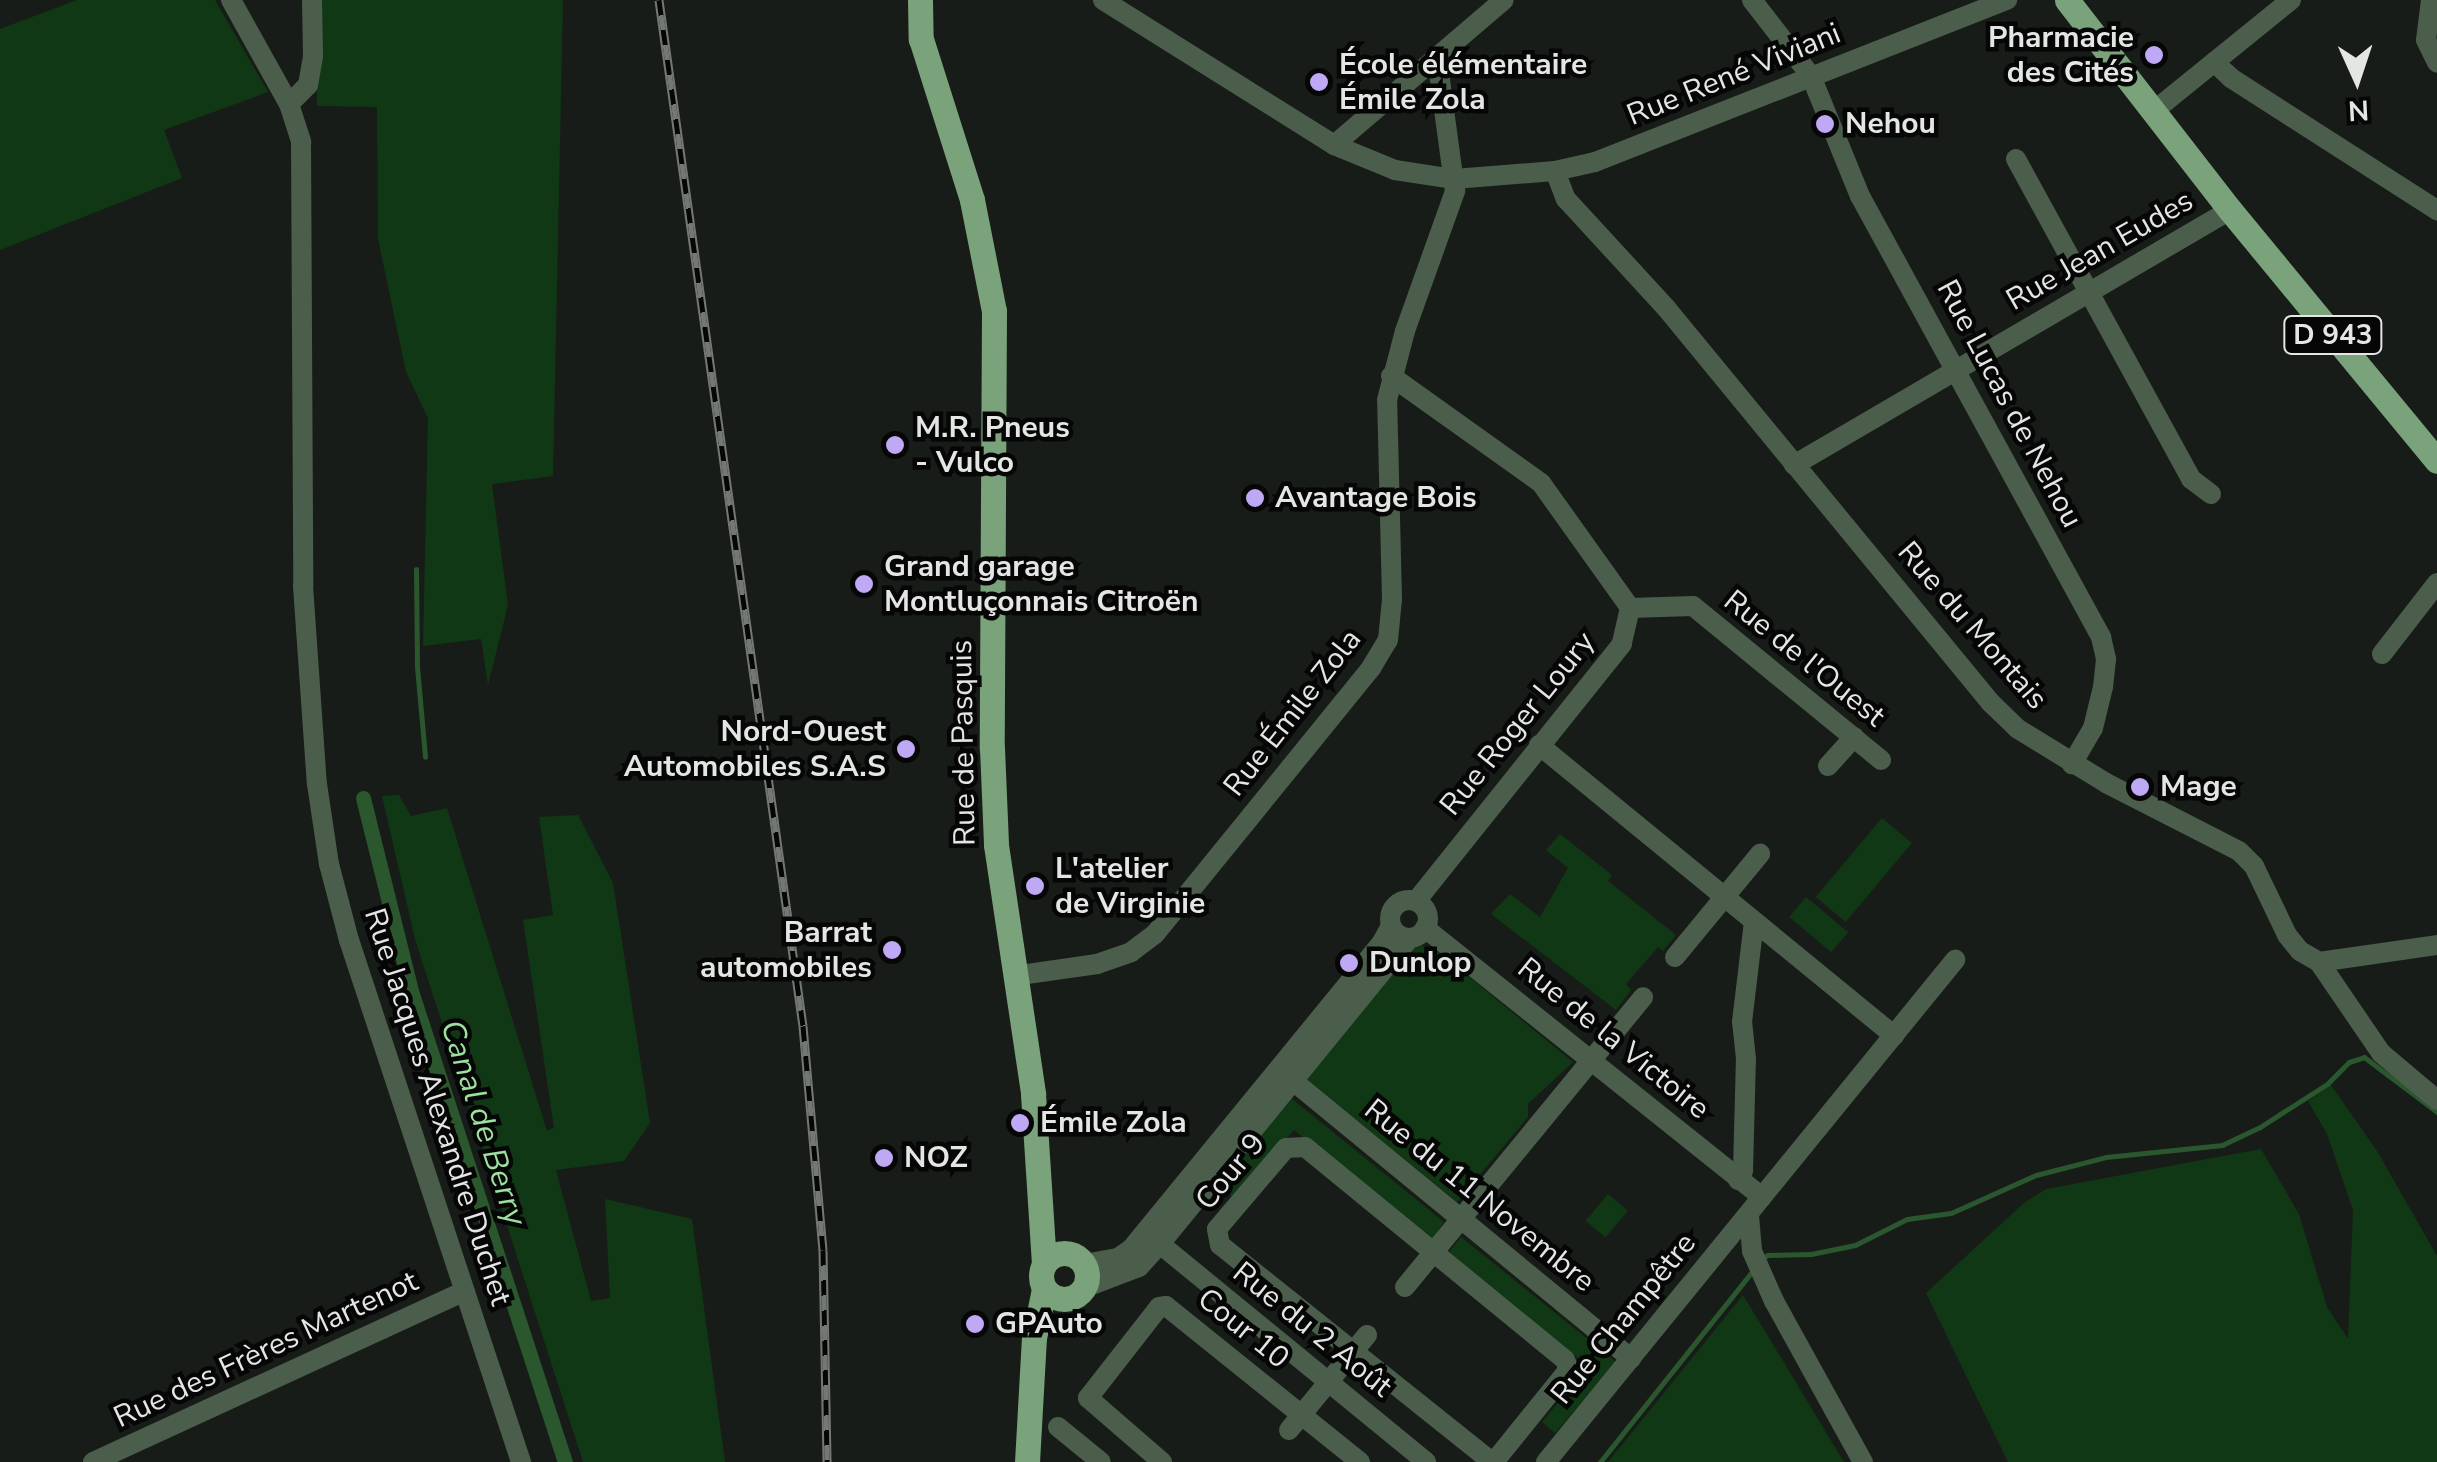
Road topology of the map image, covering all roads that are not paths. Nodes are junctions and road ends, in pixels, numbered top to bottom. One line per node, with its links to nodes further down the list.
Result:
1 (231, 0): 15 (street)
2 (312, 0): 15 (street)
3 (920, 0): 47 (main road, Rue de Pasquis)
4 (1103, 0): 17 (street, Rue René Viviani)
5 (1504, 0): 11 (street)
6 (1752, 0): 14 (street, Rue Lucas de Nehou)
7 (2008, 0): 14 (street, Rue René Viviani)
8 (2066, 0): 16 (main road, D 943)
9 (2290, 0): 12 (street)
10 (2431, 0): 13 (street)
11 (1437, 58): 17 (street); 20 (street)
12 (2214, 62): 16 (street); 22 (street)
13 (2437, 63)
14 (1811, 76): 19 (street, Rue René Viviani); 24 (street, Rue Lucas de Nehou)
15 (289, 104): 61 (street, Rue Jacques Alexandre Duchet)
16 (2155, 110): 21 (main road, D 943)
17 (1334, 145): 20 (street, Rue René Viviani)
18 (2016, 160): 23 (street)
19 (1555, 172): 20 (street, Rue René Viviani); 27 (street, Rue du Montais)
20 (1454, 179): 25 (street, Rue Émile Zola)
21 (2230, 210): 23 (street, Rue Jean Eudes); 26 (main road, D 943)
22 (2437, 210)
23 (2089, 292): 24 (street, Rue Jean Eudes); 28 (street)
24 (1957, 370): 27 (street, Rue Jean Eudes); 35 (street, Rue Lucas de Nehou)
25 (1391, 376): 30 (street); 47 (street, Rue Émile Zola)
26 (2437, 461)
27 (1794, 465): 35 (street, Rue du Montais)
28 (2211, 494)
29 (2437, 584): 31 (street)
30 (1630, 608): 32 (street, Rue de l'Ouest); 33 (street, Rue Roger Loury)
31 (2382, 654)
32 (1854, 738): 34 (street, Rue de l'Ouest); 36 (street)
33 (1540, 745): 38 (street); 39 (street, Rue Roger Loury)
34 (1881, 760)
35 (2072, 764): 46 (street, Rue du Montais)
36 (1828, 766)
37 (1760, 854): 38 (street)
38 (1723, 897): 40 (street); 44 (street)
39 (1416, 901): 41 (street, Rue Roger Loury); 42 (street)
40 (1754, 922): 49 (street); 53 (street)
41 (1391, 926): 42 (street); 51 (street, Rue Roger Loury)
42 (1418, 933): 50 (street, Rue de la Victoire); 51 (street, Rue Roger Loury)
43 (2437, 945): 46 (street)
44 (1675, 957)
45 (1955, 960): 49 (street)
46 (2318, 962): 52 (street, Rue du Montais)
47 (1014, 976): 59 (main road, Rue de Pasquis)
48 (1643, 997): 50 (street)
49 (1894, 1036): 54 (street, Rue Champêtre)
50 (1592, 1060): 53 (street, Rue de la Victoire); 56 (street)
51 (1284, 1075): 56 (street, Rue du 11 Novembre); 57 (street, Rue Roger Loury); 59 (street, Rue Roger Loury)
52 (2437, 1100)
53 (1738, 1180): 54 (street, Rue de la Victoire)
54 (1762, 1197): 55 (street, Rue Champêtre)
55 (1749, 1216): 64 (street, Rue Champêtre); 77 (street)
56 (1460, 1220): 58 (street); 64 (street, Rue du 11 Novembre)
57 (1160, 1244): 59 (street, Rue Roger Loury); 65 (street, Rue du 2 Août)
58 (1434, 1253): 60 (street); 63 (street, Cour 9); 75 (street, Cour 9)
59 (1065, 1276): 70 (main road)
60 (1405, 1287)
61 (464, 1291): 68 (street, Rue des Frères Martenot); 69 (street, Rue Jacques Alexandre Duchet)
62 (1367, 1336): 63 (street)
63 (1352, 1354): 65 (street); 75 (street, Cour 9)
64 (1631, 1358): 76 (street, Rue Champêtre)
65 (1328, 1382): 66 (street); 74 (street, Rue du 2 Août)
66 (1295, 1422): 72 (street, Cour 10); 73 (street, Cour 10)
67 (1058, 1427): 71 (street)
68 (93, 1462)
69 (520, 1462)
70 (1027, 1462)
71 (1101, 1462)
72 (1162, 1462)
73 (1360, 1462)
74 (1426, 1462)
75 (1493, 1462)
76 (1546, 1462)
77 (1863, 1462)

